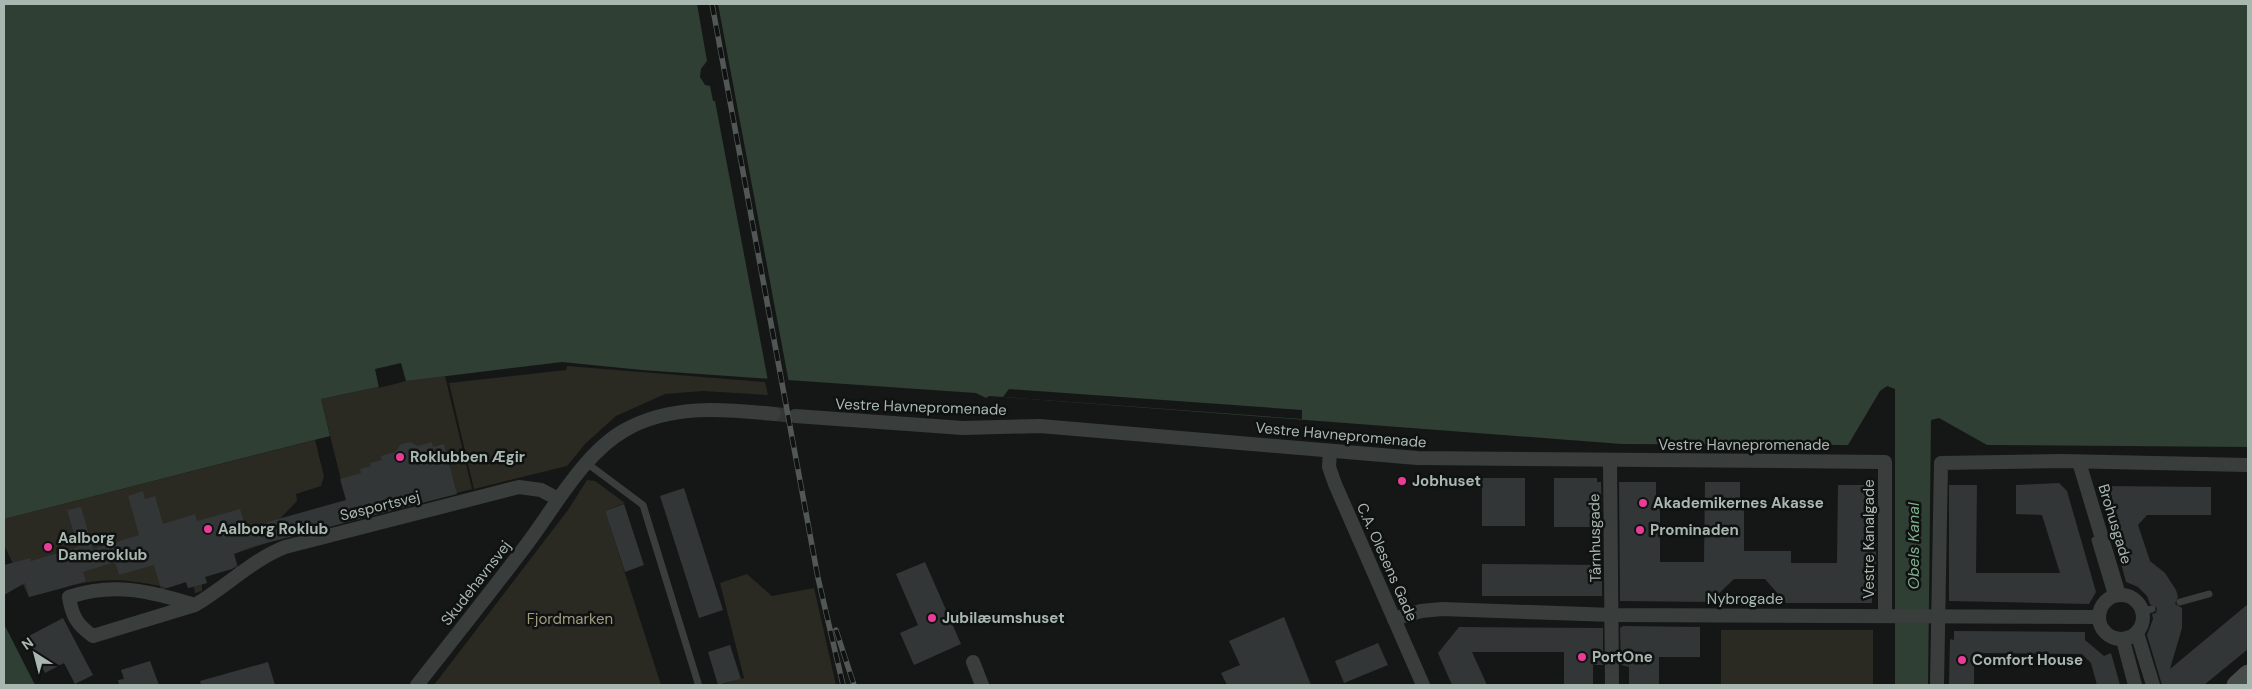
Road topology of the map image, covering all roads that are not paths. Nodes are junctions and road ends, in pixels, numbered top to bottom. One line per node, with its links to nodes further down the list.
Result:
1 (774, 414): 7 (street)
2 (795, 416): 3 (street, Vestre Havnepromenade)
3 (1330, 451): 4 (street, Vestre Havnepromenade); 19 (street, C.A. Olesens Gade)
4 (1610, 461): 5 (street, Vestre Havnepromenade); 15 (street, Tårnhusgade)
5 (1885, 462): 16 (street, Vestre Kanalgade)
6 (2079, 462): 8 (street); 12 (street, Brohusgade); 17 (street)
7 (588, 464): 9 (street); 24 (lane)
8 (2248, 465)
9 (558, 499): 14 (street, Søsportsvej); 25 (street, Skudehavnsvej)
10 (2095, 540): 12 (lane)
11 (2209, 594): 13 (lane)
12 (2115, 596): 18 (street); 20 (street)
13 (2180, 602)
14 (195, 605): 14 (street, Søsportsvej)
15 (1612, 615): 16 (street, Nybrogade); 19 (street, Nybrogade); 28 (street, Tårnhusgade)
16 (1888, 616): 17 (street, Nybrogade)
17 (1936, 616): 18 (street, Nybrogade); 29 (street)
18 (2098, 617): 21 (street)
19 (1394, 618): 27 (street, C.A. Olesens Gade)
20 (2137, 633): 21 (street); 31 (street)
21 (2123, 640): 30 (street)
22 (973, 662): 26 (street)
23 (2248, 674): 32 (street)
24 (698, 683)
25 (417, 685)
26 (982, 685)
27 (1423, 685)
28 (1612, 685)
29 (1937, 685)
30 (2135, 685)
31 (2153, 685)
32 (2236, 685)

